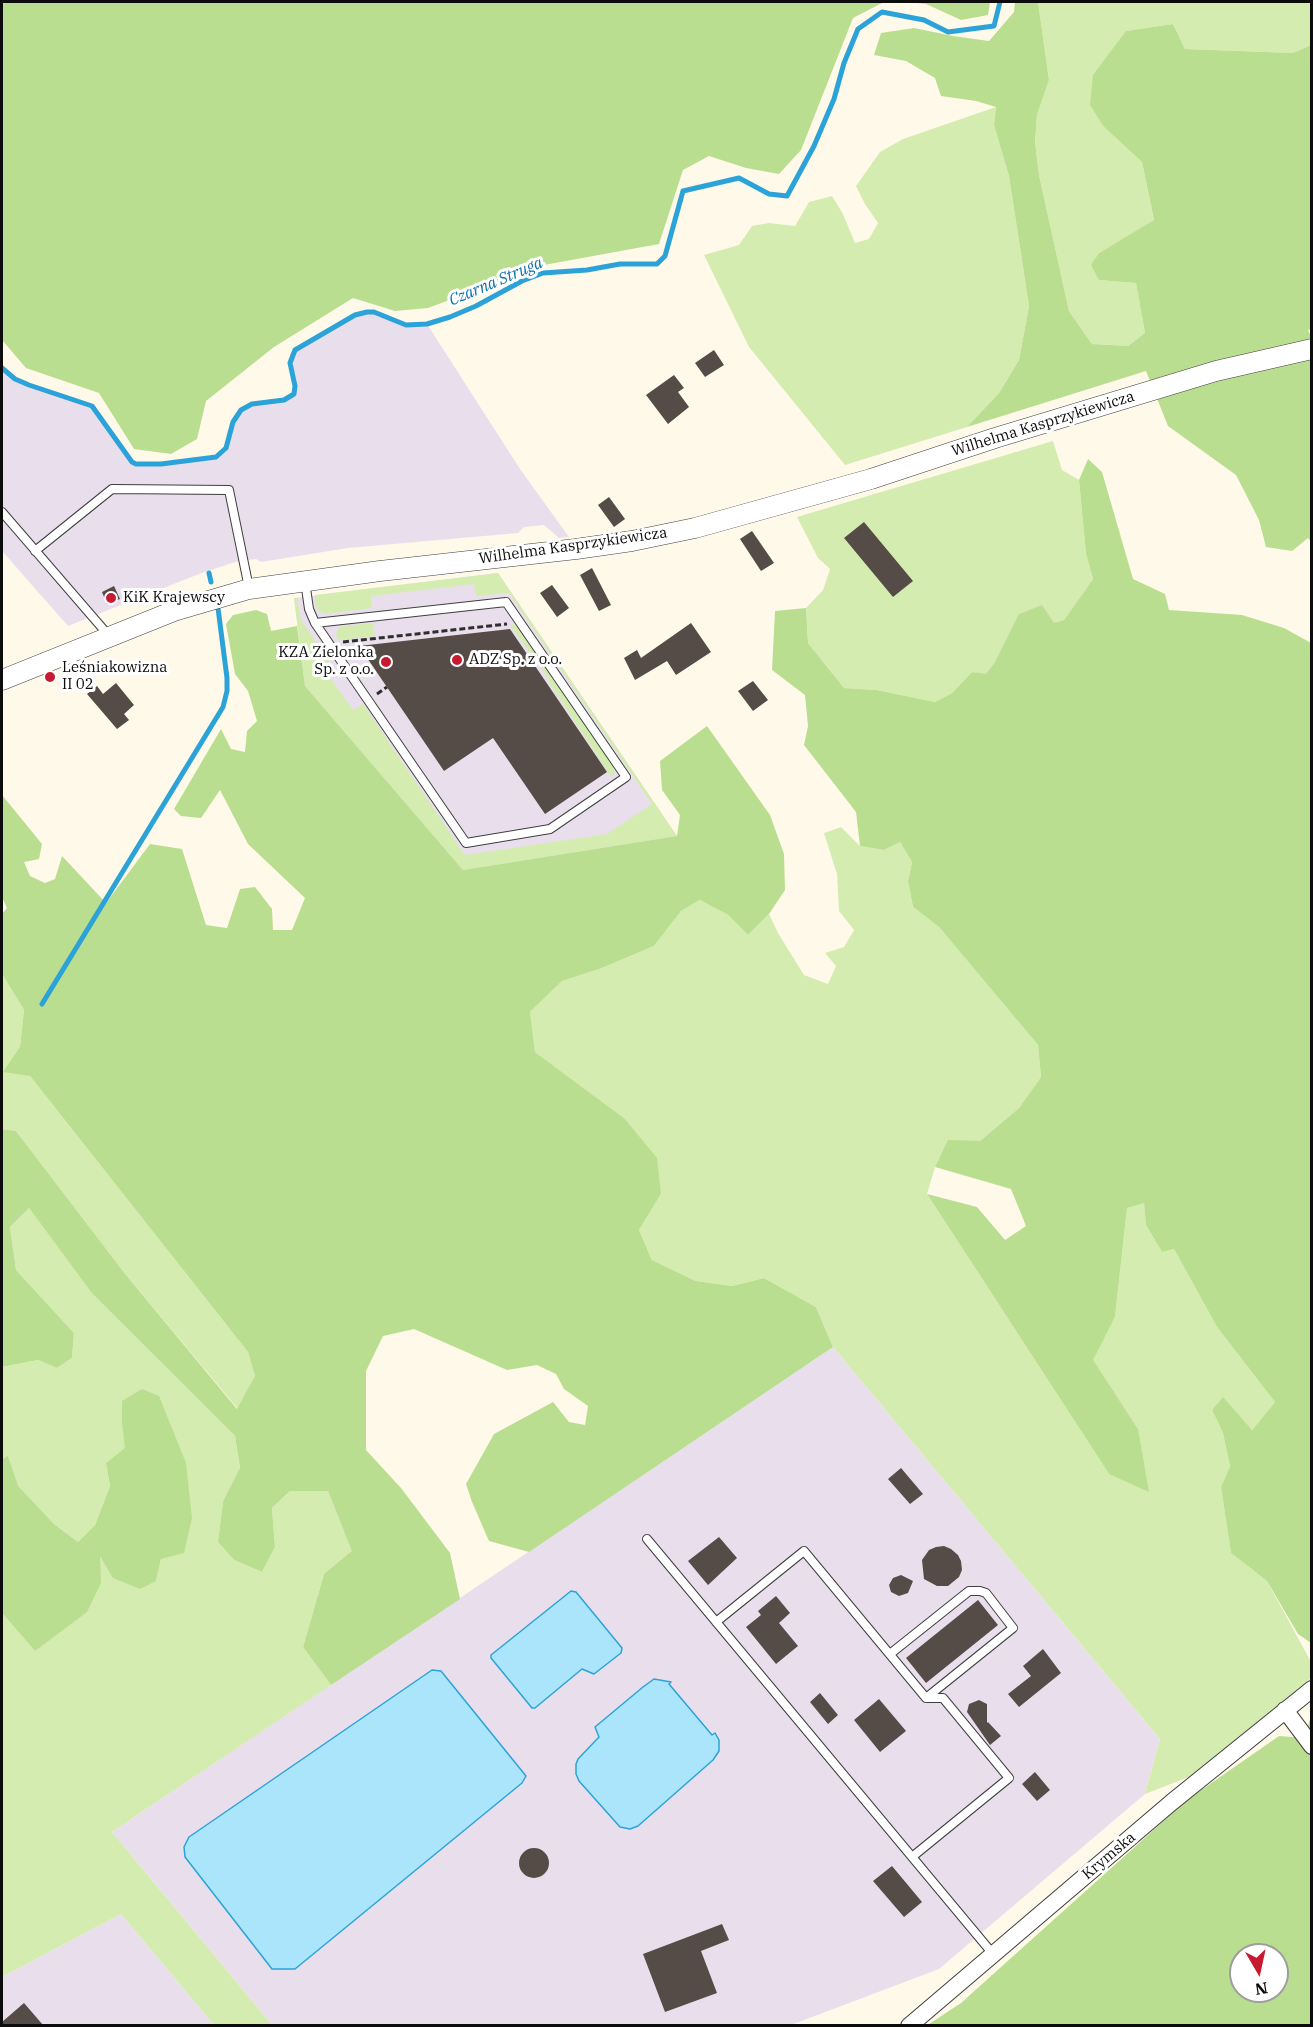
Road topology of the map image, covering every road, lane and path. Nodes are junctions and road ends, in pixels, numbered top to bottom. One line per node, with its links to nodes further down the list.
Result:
1 (1311, 349): 4 (street, Wilhelma Kasprzykiewicza)
2 (2, 512): 3 (lane)
3 (35, 550): 5 (lane); 8 (lane)
4 (305, 581): 5 (street, Wilhelma Kasprzykiewicza); 7 (lane)
5 (249, 589): 8 (street, Wilhelma Kasprzykiewicza)
6 (520, 622): 7 (lane); 9 (path); 9 (lane)
7 (315, 623): 9 (lane)
8 (110, 637): 10 (street, Wilhelma Kasprzykiewicza)
9 (329, 644)
10 (2, 680)
11 (647, 1539): 12 (lane)
12 (716, 1622): 13 (lane); 18 (lane)
13 (890, 1654): 15 (lane); 15 (lane)
14 (1311, 1689): 16 (street, Krymska)
15 (926, 1698): 18 (lane)
16 (1285, 1710): 17 (street); 19 (street, Krymska)
17 (1311, 1746)
18 (912, 1857): 19 (lane)
19 (993, 1954): 20 (street, Krymska)
20 (909, 2025)

